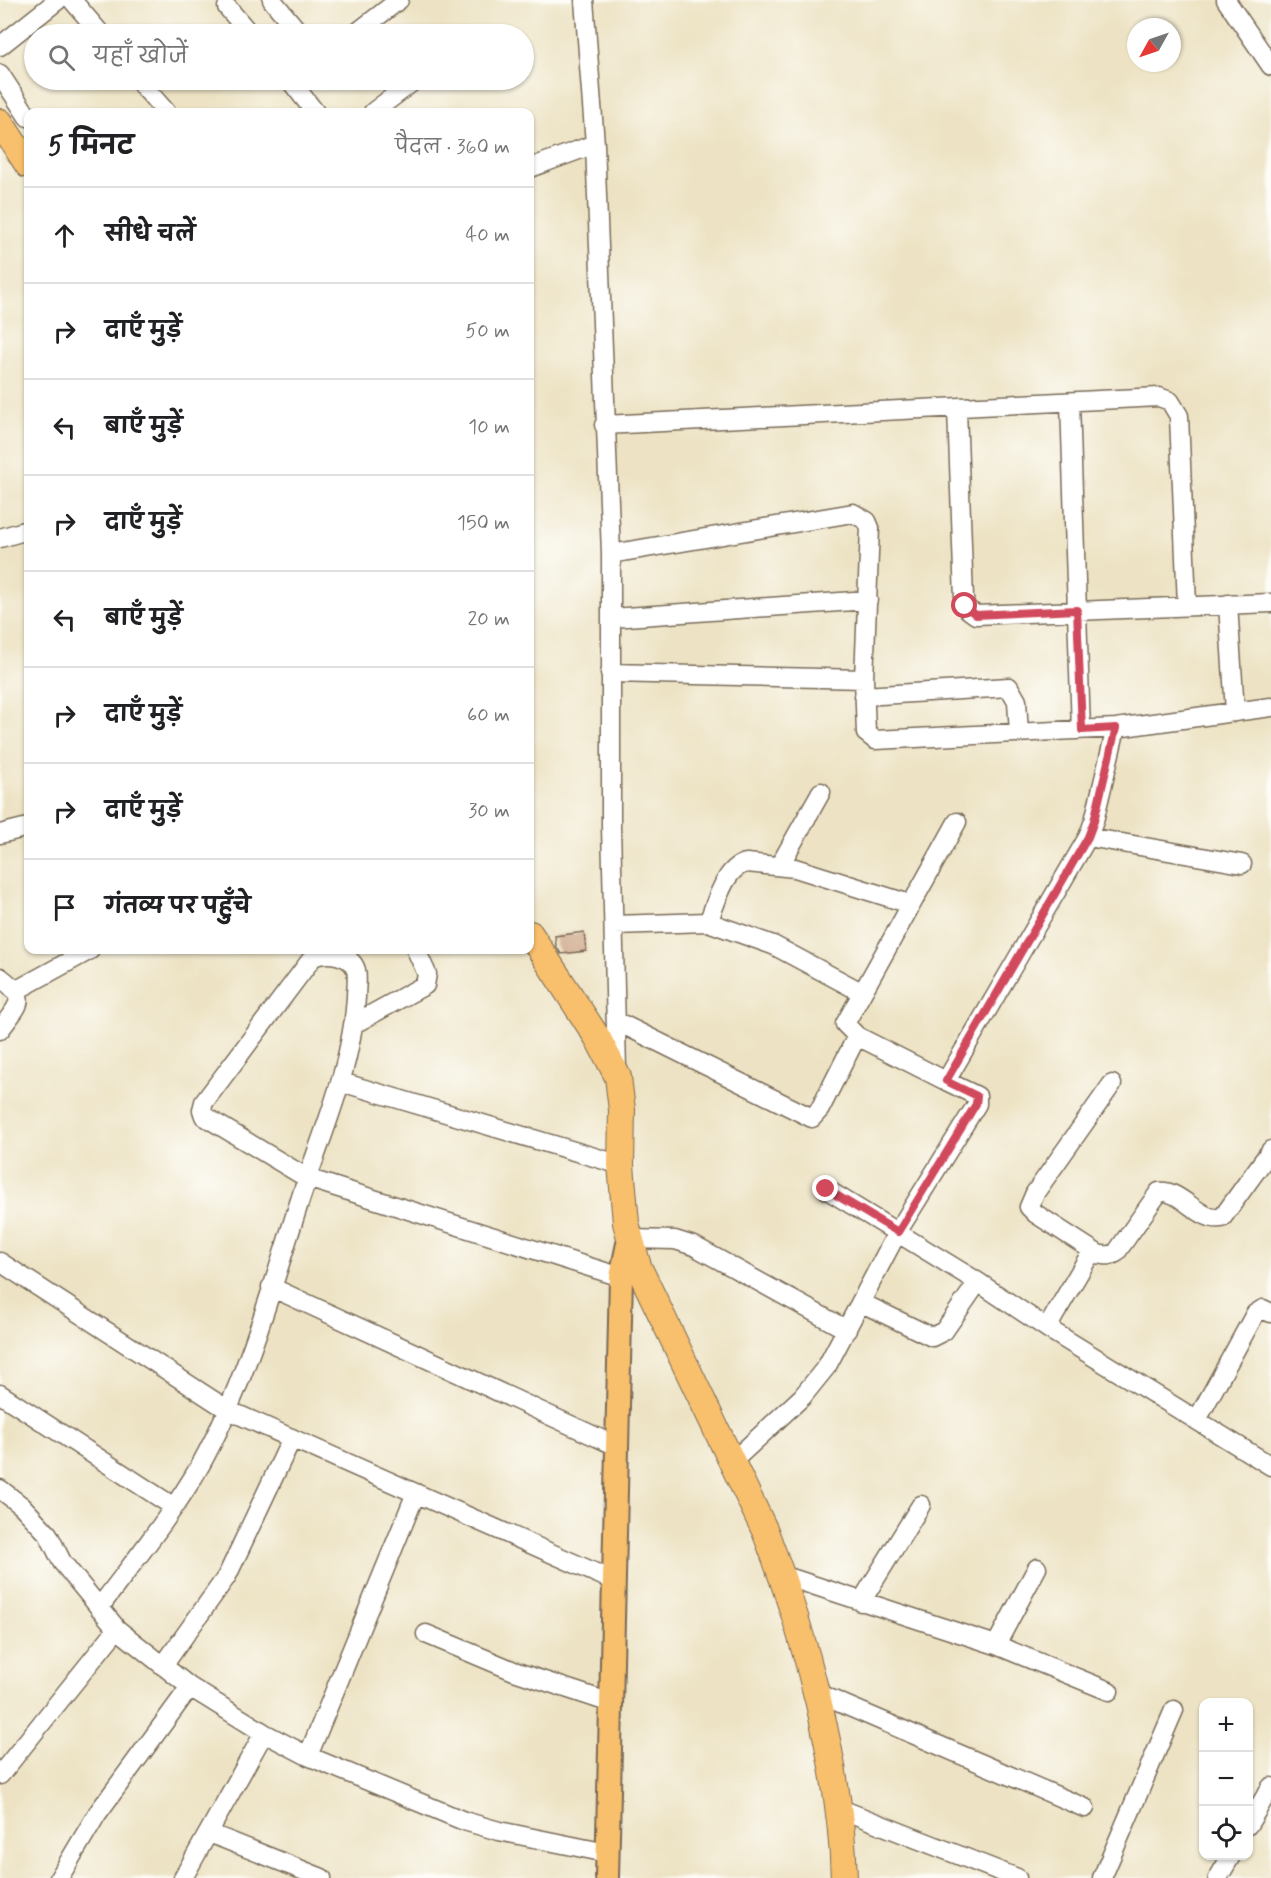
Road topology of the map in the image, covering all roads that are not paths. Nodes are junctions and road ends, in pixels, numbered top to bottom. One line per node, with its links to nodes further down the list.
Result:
1 (58, 0): 8 (street)
2 (72, 0): 9 (street)
3 (272, 0): 11 (street)
4 (399, 0): 12 (street)
5 (584, 0): 26 (street)
6 (1226, 0): 14 (street)
7 (226, 7): 10 (street)
8 (28, 24)
9 (92, 24)
10 (241, 24)
11 (292, 24)
12 (368, 24)
13 (24, 27): 15 (street)
14 (1262, 41): 16 (street)
15 (0, 46)
16 (1271, 66)
17 (0, 74): 24 (street)
18 (147, 90): 21 (street)
19 (299, 90): 22 (street)
20 (402, 90): 23 (street)
21 (162, 108)
22 (312, 108)
23 (378, 108)
24 (24, 111)
25 (0, 122): 27 (highway)
26 (595, 144): 28 (street); 31 (street)
27 (24, 159)
28 (534, 167)
29 (1070, 403): 30 (street); 38 (street); 39 (street)
30 (957, 409): 31 (street); 39 (street)
31 (604, 425): 34 (street)
32 (24, 531): 33 (street)
33 (0, 538)
34 (611, 554): 35 (street); 40 (street)
35 (868, 600): 40 (street); 42 (street)
36 (1271, 603): 37 (street)
37 (1228, 604): 38 (street); 44 (street)
38 (1187, 605): 39 (street)
39 (1077, 610): 46 (street)
40 (612, 618): 41 (street)
41 (610, 673): 42 (street); 57 (street)
42 (864, 687): 47 (street); 47 (street)
43 (1271, 707): 44 (street)
44 (1235, 712): 45 (street)
45 (1116, 728): 46 (street); 52 (street)
46 (1082, 730): 47 (street)
47 (1019, 733)
48 (820, 792): 54 (street)
49 (957, 822): 55 (street)
50 (24, 828): 51 (street)
51 (0, 834)
52 (1088, 837): 53 (street); 69 (street)
53 (1242, 864)
54 (780, 865): 55 (street); 56 (street)
55 (910, 904): 63 (street)
56 (708, 922): 57 (street); 63 (street)
57 (614, 925): 64 (street)
58 (534, 940): 68 (highway)
59 (83, 954): 62 (street)
60 (418, 954): 65 (street)
61 (0, 977): 62 (street)
62 (17, 990): 66 (street)
63 (861, 992): 67 (street)
64 (616, 1021): 67 (street); 68 (street)
65 (354, 1024): 70 (street); 74 (street)
66 (0, 1030)
67 (857, 1036): 69 (street)
68 (618, 1077): 73 (highway)
69 (946, 1081): 76 (street)
70 (341, 1082): 73 (street); 74 (street)
71 (1112, 1084): 78 (street)
72 (1271, 1150): 78 (street)
73 (621, 1165): 77 (highway)
74 (308, 1178): 80 (street); 82 (street)
75 (826, 1189): 76 (street)
76 (898, 1232): 81 (street); 83 (street)
77 (628, 1239): 80 (main road); 86 (street); 92 (highway)
78 (1098, 1254): 85 (street)
79 (0, 1262): 88 (street)
80 (621, 1277): 91 (main road)
81 (978, 1282): 83 (street); 85 (street)
82 (271, 1287): 88 (street); 91 (street)
83 (862, 1303): 86 (street)
84 (1271, 1313): 89 (street)
85 (1047, 1328): 89 (street)
86 (847, 1330): 92 (street)
87 (0, 1394): 97 (street)
88 (228, 1410): 90 (street); 97 (street)
89 (1197, 1420): 93 (street)
90 (292, 1438): 95 (street); 106 (street)
91 (616, 1446): 100 (main road)
92 (732, 1462): 99 (highway)
93 (1271, 1466)
94 (0, 1489): 102 (street)
95 (416, 1493): 100 (street); 113 (street)
96 (921, 1505): 101 (street)
97 (174, 1507): 102 (street)
98 (1036, 1568): 105 (street)
99 (782, 1575): 101 (street); 109 (highway)
100 (614, 1581): 110 (main road)
101 (861, 1602): 105 (street)
102 (99, 1608): 103 (street)
103 (117, 1629): 106 (street); 114 (street)
104 (426, 1634): 110 (street)
105 (996, 1645): 108 (street)
106 (163, 1666): 107 (street)
107 (190, 1687): 112 (street); 122 (street)
108 (1108, 1691)
109 (817, 1693): 116 (highway); 117 (street)
110 (611, 1703): 120 (main road)
111 (1174, 1710): 128 (street)
112 (264, 1733): 113 (street); 119 (street)
113 (308, 1756): 120 (street)
114 (0, 1775)
115 (1271, 1786): 118 (street)
116 (838, 1808): 126 (highway); 127 (street)
117 (1085, 1808)
118 (1253, 1817)
119 (209, 1833): 123 (street); 124 (street)
120 (608, 1853): 125 (main road)
121 (1229, 1860): 129 (street)
122 (58, 1878)
123 (183, 1878)
124 (322, 1878)
125 (607, 1878)
126 (844, 1878)
127 (1017, 1878)
128 (1102, 1878)
129 (1218, 1878)

